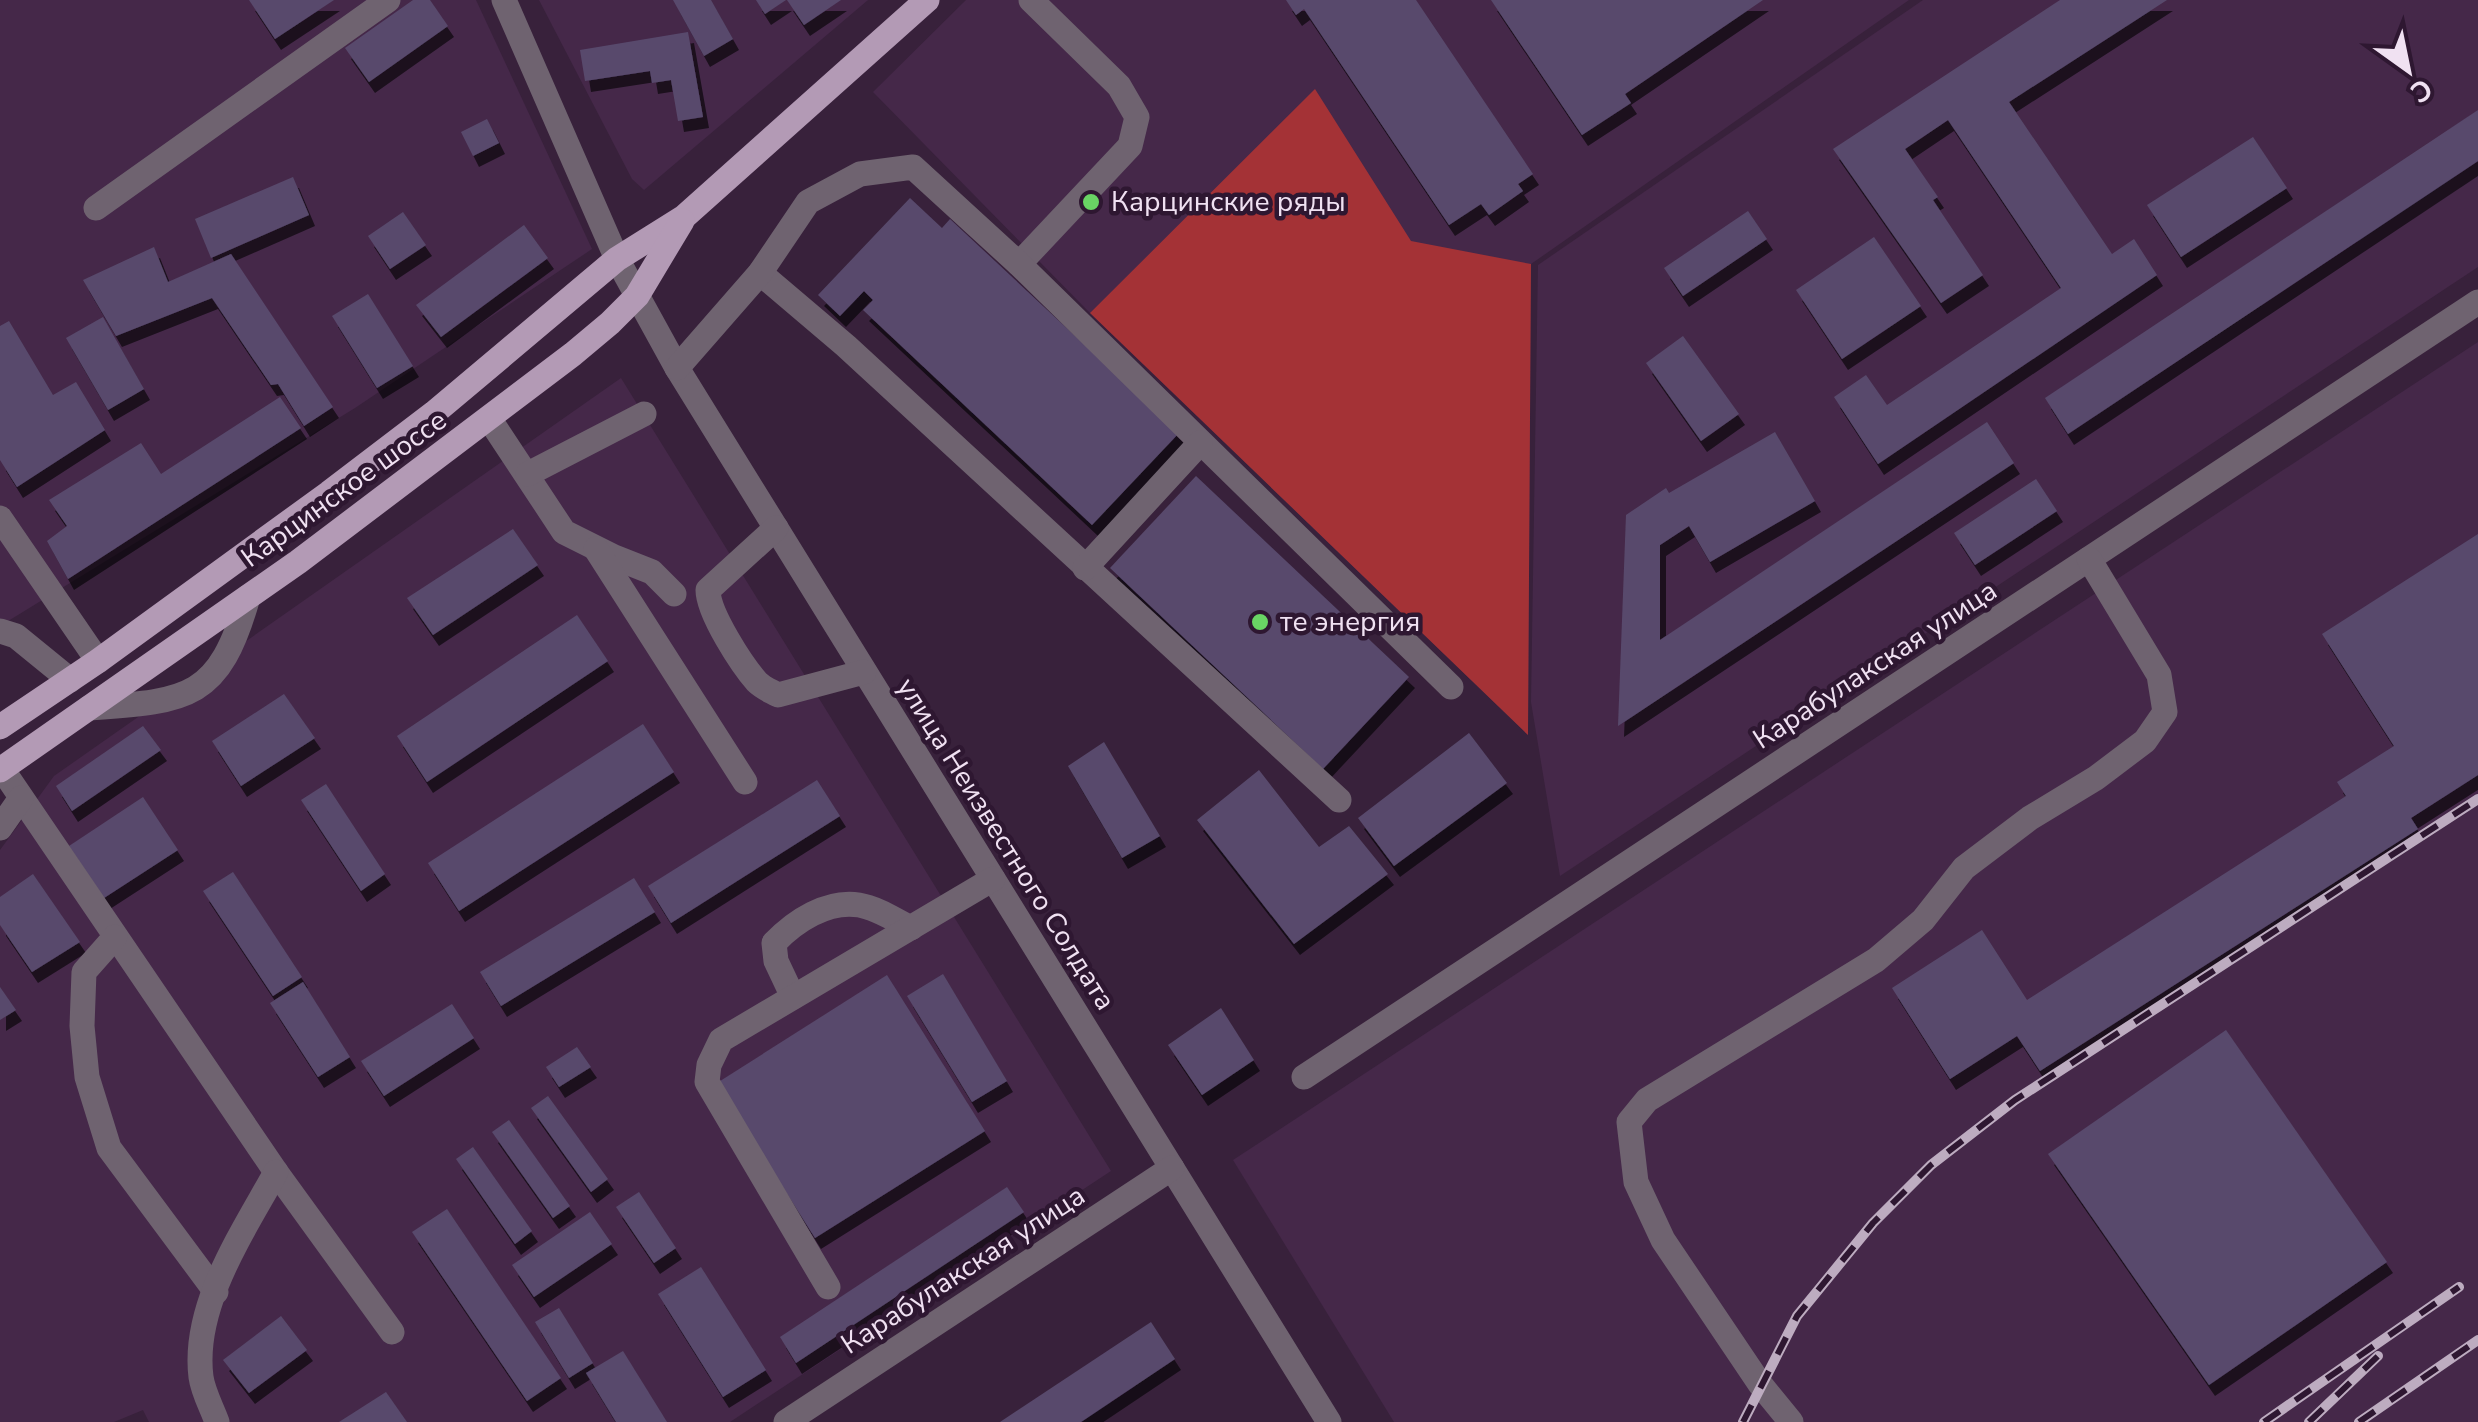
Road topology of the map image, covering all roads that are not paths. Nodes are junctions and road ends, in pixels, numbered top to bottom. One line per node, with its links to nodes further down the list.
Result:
1 (504, 0): 7 (street, улица Неизвестного Солдата)
2 (926, 0): 6 (main road, Карцинское шоссе)
3 (1032, 0): 8 (street)
4 (373, 4): 5 (street)
5 (96, 208)
6 (684, 217): 7 (main road, Карцинское шоссе); 10 (main road, Карцинское шоссе)
7 (617, 259): 10 (street, улица Неизвестного Солдата); 25 (main road, Карцинское шоссе)
8 (1019, 264): 9 (street); 15 (street)
9 (760, 272): 12 (street); 21 (street)
10 (637, 296): 12 (street, улица Неизвестного Солдата); 14 (main road, Карцинское шоссе)
11 (2478, 302): 20 (street, Карабулакская улица)
12 (677, 368): 18 (street, улица Неизвестного Солдата)
13 (644, 414): 16 (street)
14 (490, 420): 16 (street); 23 (main road, Карцинское шоссе)
15 (1200, 444): 21 (street); 28 (street)
16 (528, 474): 19 (street)
17 (0, 518): 25 (street)
18 (776, 528): 26 (street, улица Неизвестного Солдата); 26 (street)
19 (596, 549): 22 (street); 32 (street)
20 (2089, 559): 40 (street, Карабулакская улица); 49 (street)
21 (1085, 568): 34 (street)
22 (674, 594)
23 (248, 597): 29 (main road, Карцинское шоссе); 29 (street)
24 (0, 631): 27 (street)
25 (98, 661): 27 (main road, Карцинское шоссе)
26 (864, 672): 36 (street, улица Неизвестного Солдата)
27 (70, 680): 30 (main road, Карцинское шоссе)
28 (1451, 686)
29 (89, 708): 31 (main road, Карцинское шоссе)
30 (0, 727)
31 (1, 770): 33 (street)
32 (745, 782)
33 (21, 798): 35 (street); 38 (street)
34 (1339, 800)
35 (0, 828)
36 (992, 879): 37 (street); 41 (street, улица Неизвестного Солдата)
37 (911, 928): 39 (street); 39 (street)
38 (115, 937): 42 (street); 44 (street)
39 (794, 998): 43 (street)
40 (1304, 1077)
41 (1172, 1168): 47 (street, Карабулакская улица); 48 (street, улица Неизвестного Солдата)
42 (276, 1172): 44 (street); 45 (street)
43 (828, 1287)
44 (216, 1292): 46 (street)
45 (392, 1332)
46 (217, 1422)
47 (786, 1422)
48 (1329, 1422)
49 (1792, 1422)

